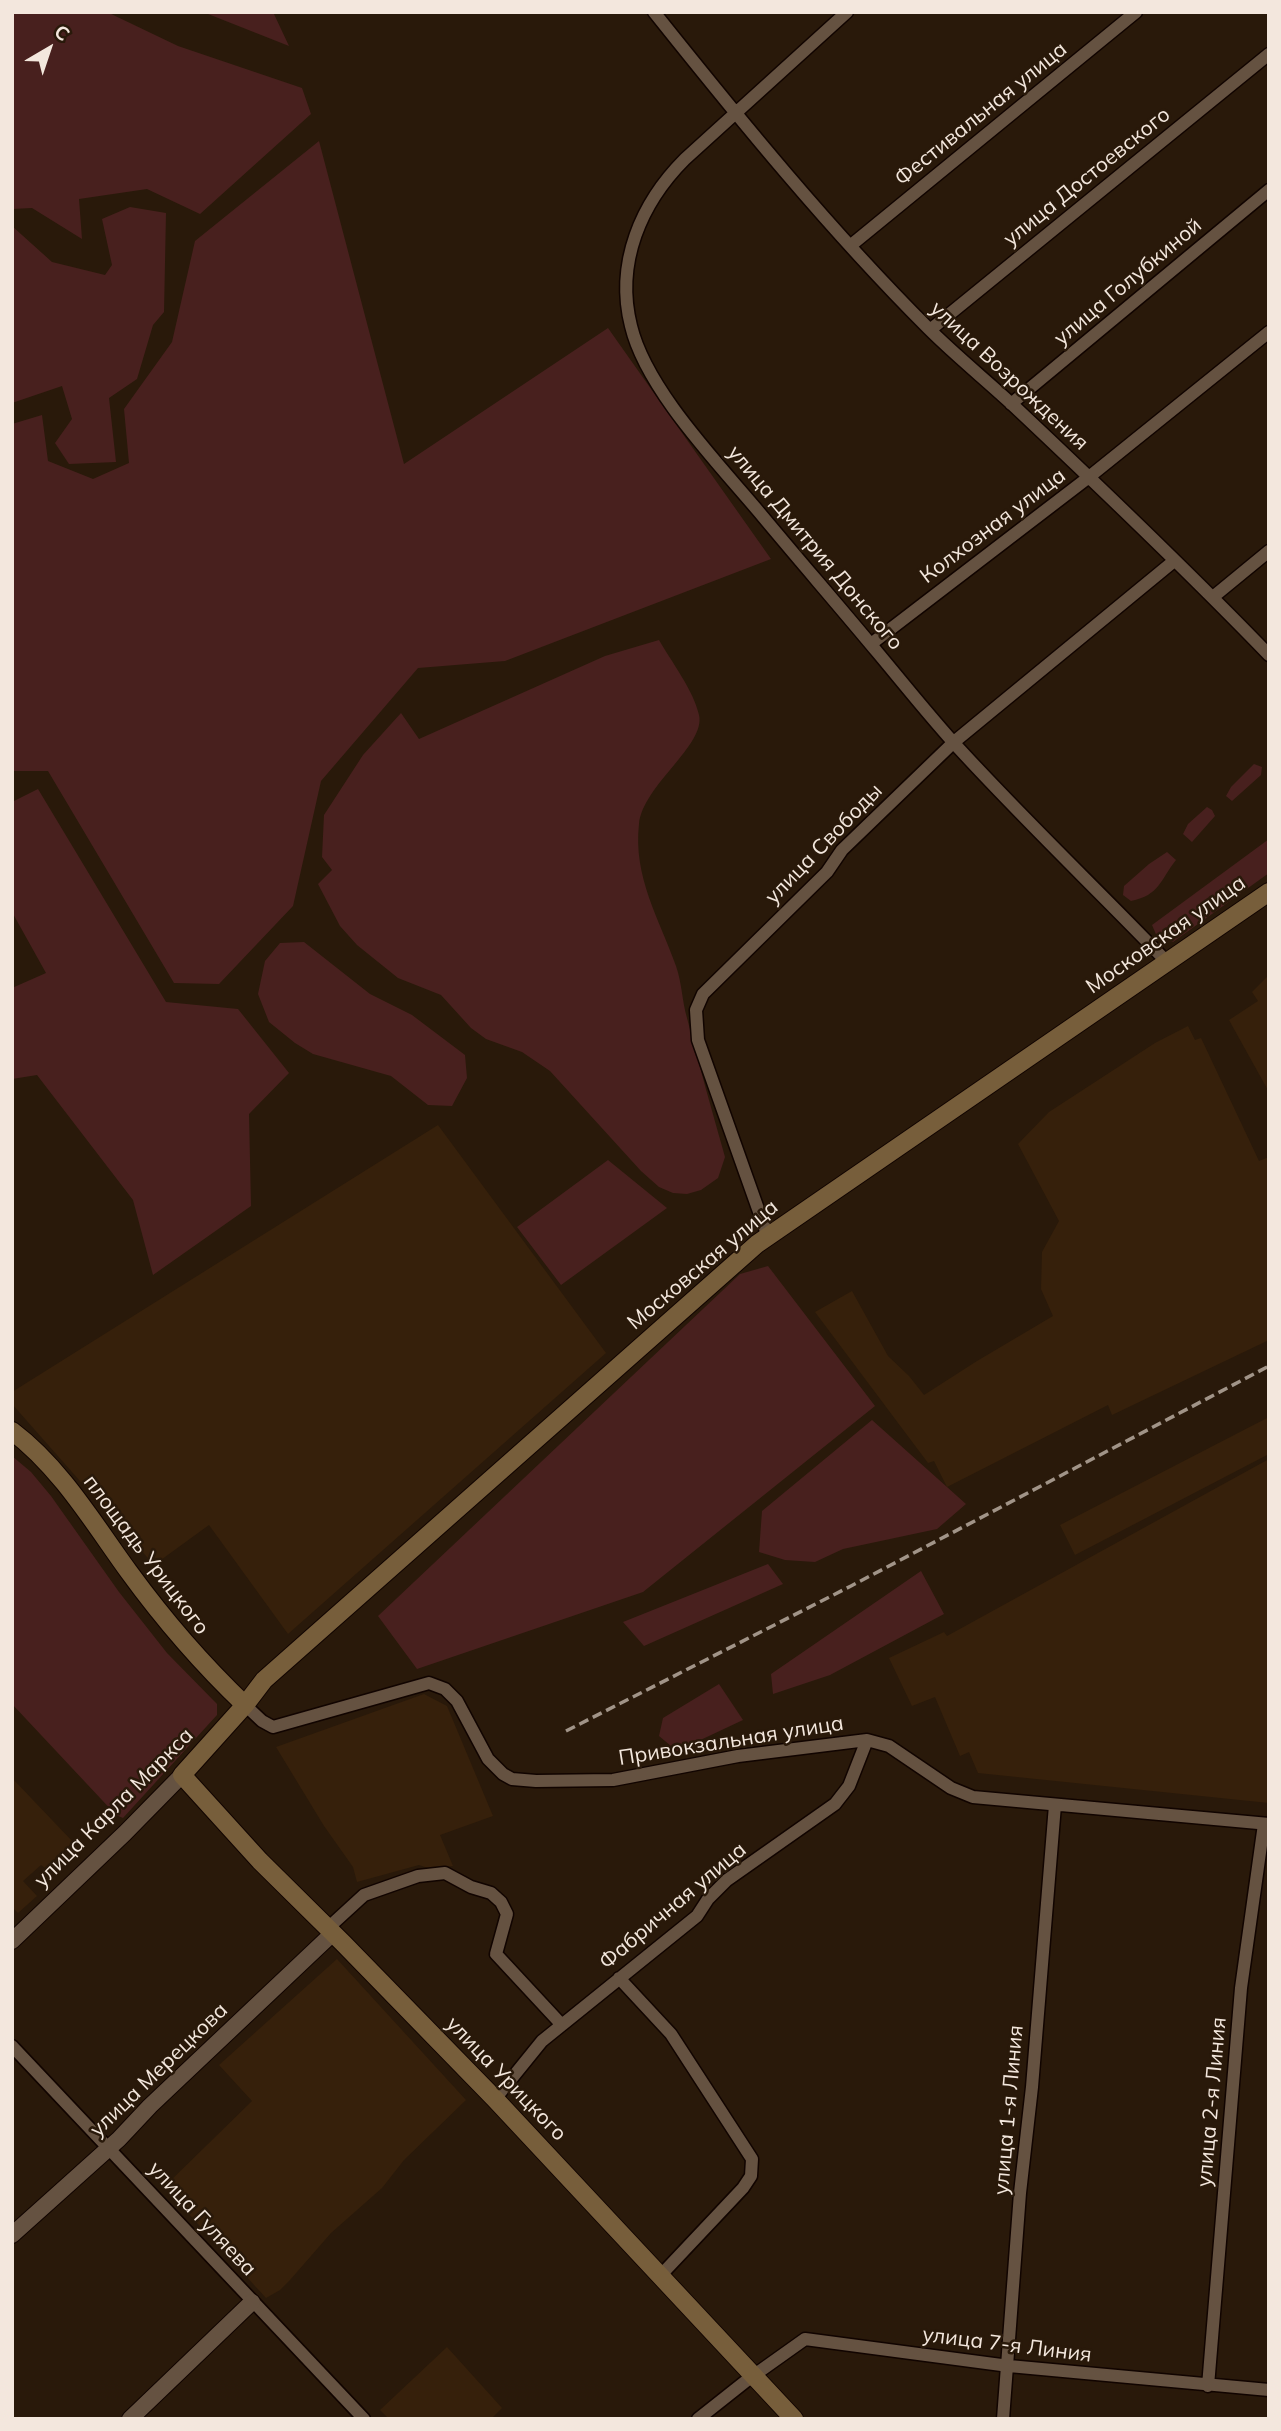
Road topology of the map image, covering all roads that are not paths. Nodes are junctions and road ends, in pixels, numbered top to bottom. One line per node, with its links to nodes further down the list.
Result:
1 (653, 12): 5 (street, улица Возрождения)
2 (847, 12): 5 (street, улица Дмитрия Донского)
3 (1136, 12): 7 (street, Фестивальная улица)
4 (1269, 54): 8 (street, улица Достоевского)
5 (735, 113): 7 (street, улица Возрождения); 15 (street, улица Дмитрия Донского)
6 (1269, 191): 10 (street, улица Голубкиной)
7 (850, 246): 8 (street, улица Возрождения)
8 (930, 330): 10 (street, улица Возрождения)
9 (1269, 332): 11 (street, Колхозная улица)
10 (1011, 404): 11 (street, улица Возрождения)
11 (1089, 477): 13 (street, улица Возрождения); 15 (street, Колхозная улица)
12 (1269, 551): 14 (street)
13 (1174, 561): 14 (street, улица Возрождения); 17 (street, улица Свободы)
14 (1213, 597): 16 (street, улица Возрождения)
15 (871, 644): 17 (street, улица Дмитрия Донского)
16 (1269, 655)
17 (954, 742): 19 (street, улица Дмитрия Донского); 20 (street, улица Свободы)
18 (1269, 892): 19 (main road, Московская улица)
19 (1167, 962): 20 (main road, Московская улица)
20 (768, 1237): 22 (main road, Московская улица)
21 (12, 1432): 22 (main road, площадь Урицкого)
22 (245, 1705): 23 (street, Привокзальная улица); 24 (main road, улица Карла Маркса)
23 (867, 1740): 25 (street, Привокзальная улица); 29 (street, Фабричная улица)
24 (182, 1775): 27 (main road, улица Урицкого); 28 (street, улица Карла Маркса)
25 (1055, 1805): 26 (street, Привокзальная улица); 37 (street, улица 1-я Линия)
26 (1266, 1824): 39 (street, улица 2-я Линия)
27 (330, 1930): 30 (street); 32 (main road, улица Урицкого); 33 (street, улица Мерецкова)
28 (12, 1941)
29 (619, 1978): 30 (street, Фабричная улица); 35 (street)
30 (561, 2024): 32 (street, Фабричная улица)
31 (12, 2046): 33 (street, улица Гуляева)
32 (495, 2099): 35 (main road, улица Урицкого)
33 (110, 2148): 34 (street, улица Мерецкова); 36 (street, улица Гуляева)
34 (12, 2235)
35 (661, 2274): 38 (main road, улица Урицкого)
36 (252, 2302): 41 (street); 42 (street, улица Гуляева)
37 (1009, 2366): 38 (street, улица 7-я Линия); 39 (street, улица 7-я Линия); 45 (street, улица 1-я Линия)
38 (753, 2376): 43 (street, улица 7-я Линия); 44 (main road, улица Урицкого)
39 (1208, 2386): 40 (street, улица 7-я Линия)
40 (1269, 2390)
41 (130, 2419)
42 (364, 2419)
43 (698, 2419)
44 (794, 2419)
45 (1003, 2419)

